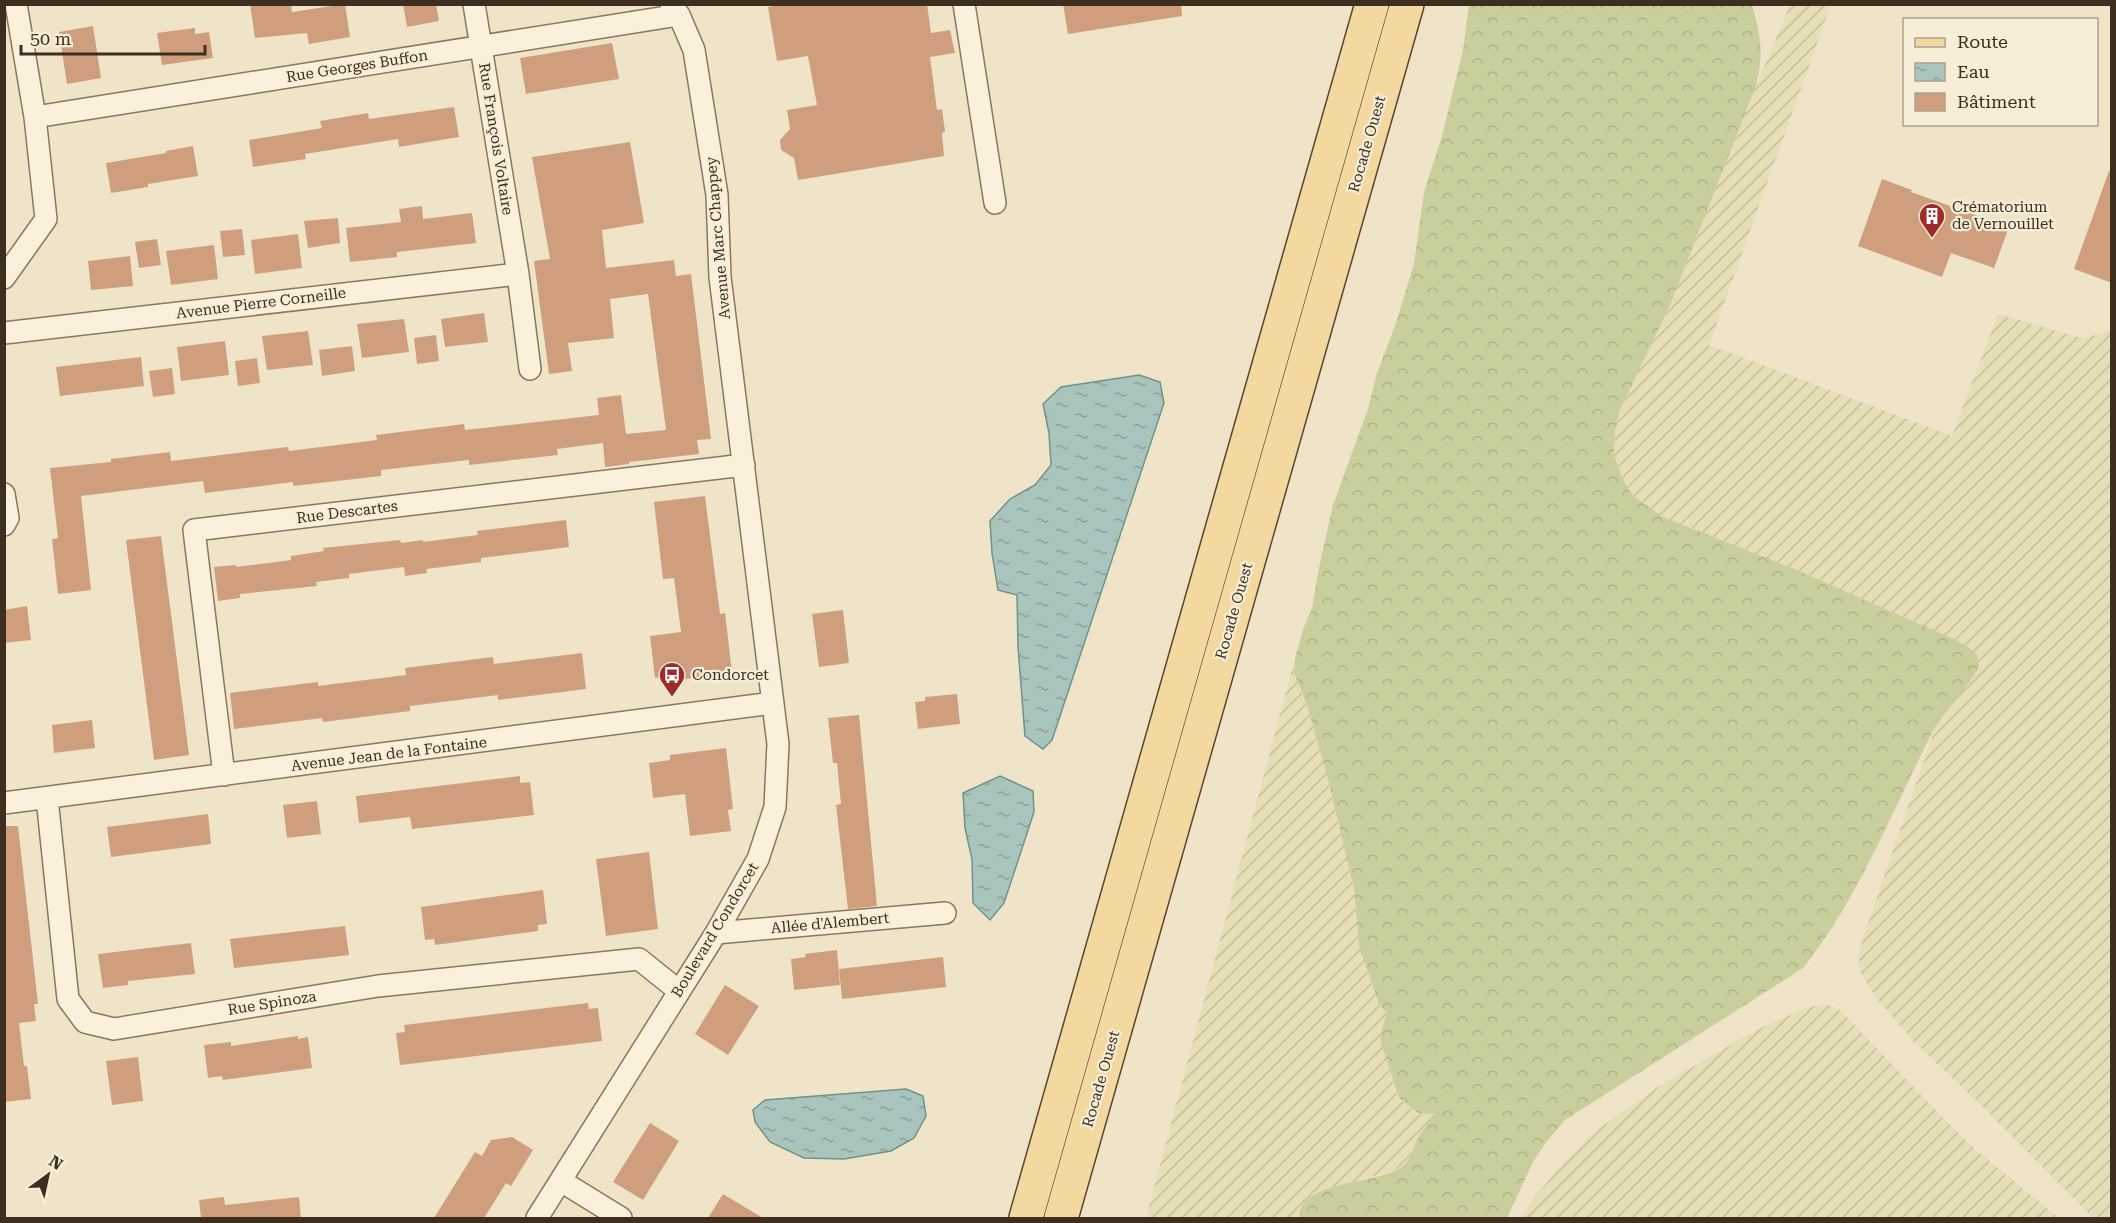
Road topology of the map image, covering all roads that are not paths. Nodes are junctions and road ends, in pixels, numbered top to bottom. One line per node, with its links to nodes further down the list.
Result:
1 (16, 4): 8 (street)
2 (474, 4): 7 (street, Rue François Voltaire)
3 (964, 4): 9 (street)
4 (1372, 4): 27 (main road)
5 (1407, 4): 28 (main road, Rocade Ouest)
6 (678, 8): 7 (street, Rue Georges Buffon); 14 (street, Avenue Marc Chappey)
7 (481, 47): 8 (street, Rue Georges Buffon); 10 (street, Rue François Voltaire)
8 (35, 117): 11 (street)
9 (994, 203)
10 (518, 274): 12 (street, Avenue Pierre Corneille); 13 (street, Rue François Voltaire)
11 (4, 278)
12 (4, 333)
13 (530, 369)
14 (744, 465): 17 (street, Boulevard Condorcet); 18 (street, Rue Descartes)
15 (4, 494): 16 (street)
16 (4, 525)
17 (773, 704): 18 (street, Avenue Jean de la Fontaine); 22 (street, Boulevard Condorcet)
18 (225, 775): 19 (street, Avenue Jean de la Fontaine)
19 (47, 798): 20 (street, Avenue Jean de la Fontaine); 23 (street, Rue Spinoza)
20 (4, 803)
21 (945, 913): 22 (street, Allée d'Alembert)
22 (716, 933): 23 (street, Boulevard Condorcet)
23 (679, 990): 24 (street, Boulevard Condorcet)
24 (561, 1181): 25 (street, Boulevard Condorcet); 26 (street)
25 (537, 1218)
26 (621, 1218)
27 (1026, 1218)
28 (1061, 1218)

